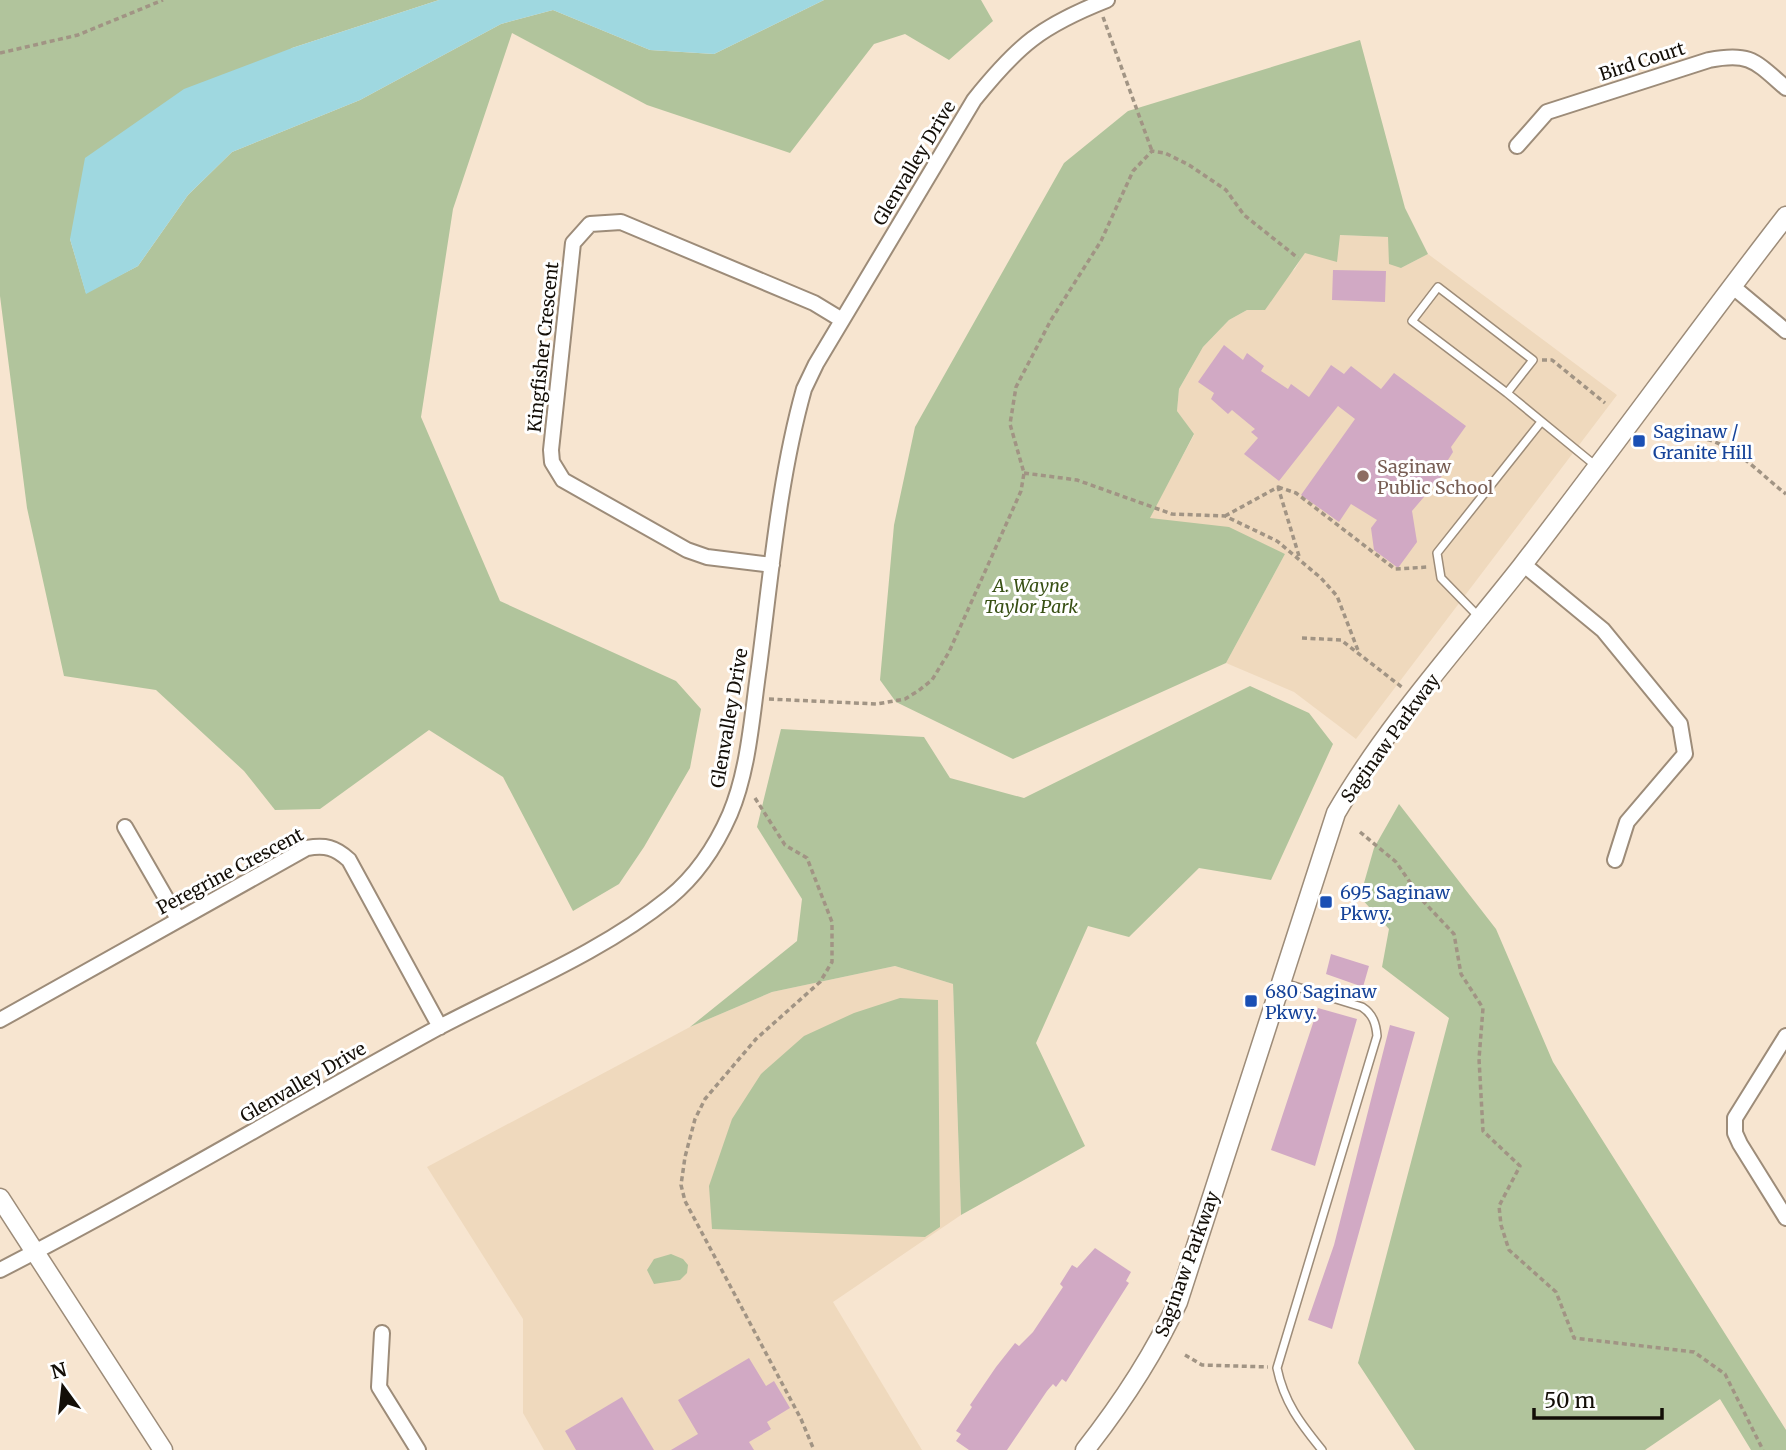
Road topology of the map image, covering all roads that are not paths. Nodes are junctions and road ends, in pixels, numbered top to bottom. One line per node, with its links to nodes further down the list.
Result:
1 (1107, 0): 6 (street, Glenvalley Drive)
2 (1786, 88): 3 (street, Bird Court)
3 (1517, 146)
4 (1786, 216): 5 (street, Saginaw Parkway)
5 (1732, 286): 7 (street); 10 (street, Saginaw Parkway)
6 (842, 320): 12 (street, Glenvalley Drive); 12 (street, Kingfisher Crescent)
7 (1786, 331)
8 (1507, 393): 8 (lane); 9 (lane)
9 (1541, 422): 10 (lane); 13 (lane)
10 (1596, 466): 11 (street, Saginaw Parkway)
11 (1523, 564): 13 (street, Saginaw Parkway); 15 (street)
12 (772, 565): 19 (street, Glenvalley Drive)
13 (1481, 618): 17 (street, Saginaw Parkway)
14 (125, 827): 16 (street)
15 (1615, 860)
16 (178, 919): 18 (street, Peregrine Crescent); 19 (street, Peregrine Crescent)
17 (1280, 982): 28 (street, Saginaw Parkway); 29 (lane)
18 (0, 1020)
19 (440, 1027): 23 (street, Glenvalley Drive)
20 (1786, 1036): 22 (street)
21 (0, 1198): 23 (street)
22 (1786, 1218)
23 (35, 1252): 24 (street, Glenvalley Drive); 26 (street)
24 (0, 1270)
25 (382, 1333): 27 (street)
26 (163, 1450)
27 (418, 1450)
28 (1085, 1450)
29 (1322, 1450)

